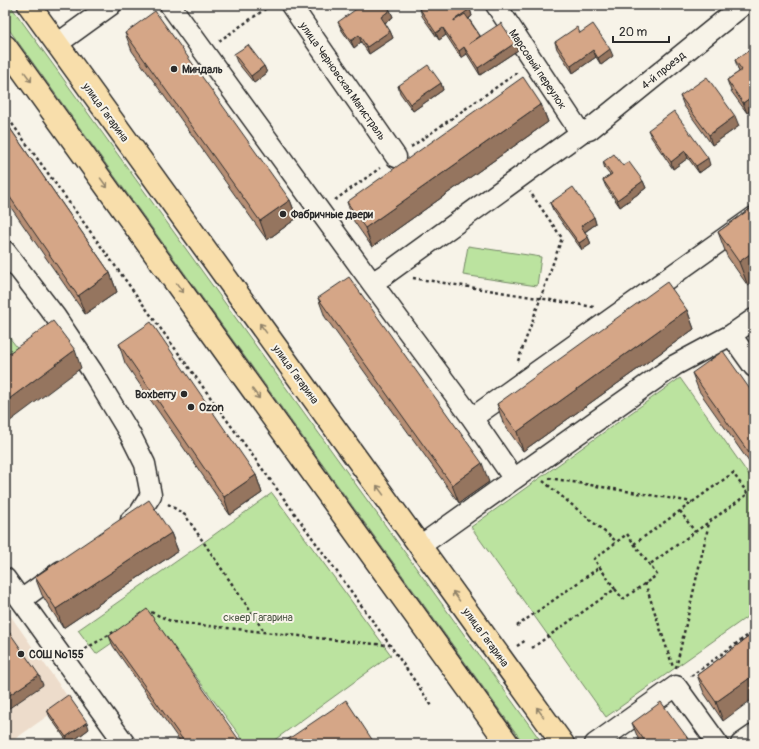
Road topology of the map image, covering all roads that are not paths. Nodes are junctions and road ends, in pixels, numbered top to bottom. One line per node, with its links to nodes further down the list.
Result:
1 (29, 5): 7 (main road, улица Гагарина)
2 (111, 5): 7 (street)
3 (170, 5): 13 (street)
4 (291, 5): 10 (street, улица Черновская Магистраль)
5 (496, 5): 9 (street, Марсовый переулок)
6 (743, 5): 9 (street, 4-й проезд)
7 (57, 44): 20 (main road, улица Гагарина, one-way to 7)
8 (5, 46): 26 (main road, one-way to 26)
9 (582, 132): 13 (street, 4-й проезд)
10 (396, 158)
11 (754, 217): 17 (street)
12 (5, 251): 19 (street)
13 (379, 279): 17 (street)
14 (754, 319): 15 (street)
15 (731, 335): 16 (street); 18 (street)
16 (754, 367)
17 (472, 418): 18 (street)
18 (514, 479): 20 (street)
19 (114, 532)
20 (420, 546): 27 (main road, улица Гагарина, one-way to 20)
21 (77, 560): 23 (street)
22 (5, 578): 23 (street)
23 (21, 600): 25 (street)
24 (754, 735): 30 (street)
25 (125, 744)
26 (508, 744)
27 (563, 744)
28 (595, 744): 29 (street)
29 (718, 744)
30 (742, 744)

